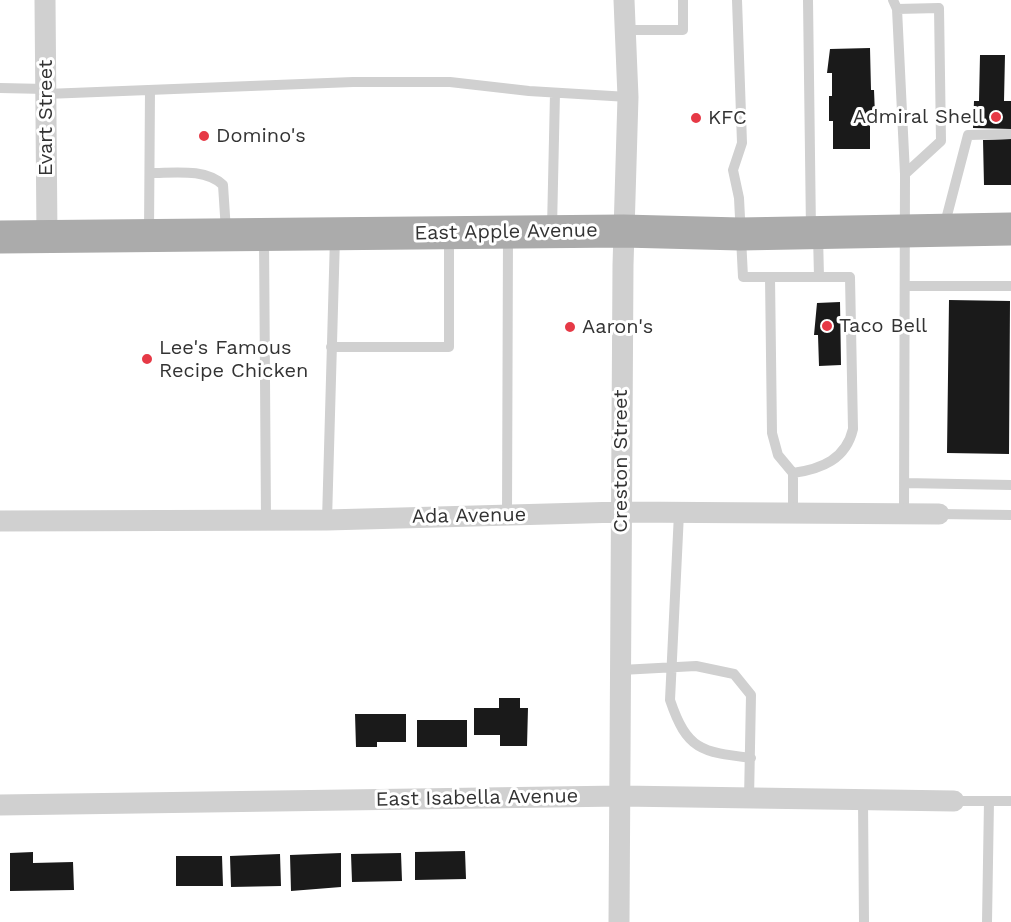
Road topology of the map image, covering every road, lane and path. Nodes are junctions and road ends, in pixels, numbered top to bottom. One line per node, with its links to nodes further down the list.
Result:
1 (45, 0): 10 (street, Evart Street)
2 (624, 0): 7 (street, Creston Street)
3 (683, 0): 7 (lane)
4 (737, 0): 27 (lane)
5 (808, 0): 23 (lane)
6 (895, 4): 15 (lane); 15 (lane)
7 (625, 30): 12 (street, Creston Street)
8 (0, 88): 10 (lane)
9 (150, 90): 10 (lane); 11 (lane); 14 (lane)
10 (46, 92): 29 (street, Evart Street)
11 (555, 93): 12 (lane); 18 (lane)
12 (628, 97): 19 (street, Creston Street)
13 (1011, 134): 17 (lane)
14 (150, 172): 24 (lane); 28 (lane)
15 (905, 174): 20 (lane)
16 (1011, 229): 17 (main road, East Apple Avenue)
17 (944, 230): 20 (main road, East Apple Avenue)
18 (552, 231): 19 (main road, East Apple Avenue); 22 (main road, East Apple Avenue)
19 (623, 231): 27 (main road, East Apple Avenue); 39 (street, Creston Street)
20 (907, 231): 23 (main road, East Apple Avenue); 33 (lane)
21 (449, 232): 22 (main road, East Apple Avenue); 26 (main road, East Apple Avenue); 35 (lane)
22 (508, 232): 44 (lane)
23 (815, 233): 27 (main road, East Apple Avenue); 32 (lane)
24 (226, 234): 25 (main road, East Apple Avenue); 28 (main road, East Apple Avenue)
25 (264, 234): 26 (main road, East Apple Avenue); 46 (lane)
26 (335, 234): 35 (lane)
27 (740, 234): 31 (lane)
28 (149, 235): 29 (main road, East Apple Avenue)
29 (47, 236): 30 (main road, East Apple Avenue)
30 (0, 237)
31 (770, 277): 32 (lane); 36 (lane)
32 (819, 277): 36 (lane)
33 (906, 286): 34 (lane); 37 (lane)
34 (1011, 286)
35 (331, 346): 47 (lane)
36 (794, 473): 41 (lane)
37 (904, 483): 38 (lane); 42 (lane)
38 (1011, 485)
39 (621, 512): 40 (street, Ada Avenue); 44 (street, Ada Avenue); 50 (street, Creston Street)
40 (679, 513): 41 (street, Ada Avenue); 49 (lane)
41 (793, 513): 42 (street, Ada Avenue)
42 (904, 514): 43 (street, Ada Avenue)
43 (939, 514): 45 (lane)
44 (507, 515): 47 (street, Ada Avenue)
45 (1011, 515)
46 (266, 520): 47 (street, Ada Avenue); 48 (street, Ada Avenue)
47 (327, 520)
48 (0, 521)
49 (674, 666): 50 (lane); 51 (lane); 51 (lane)
50 (621, 670): 52 (street, Creston Street)
51 (751, 758): 53 (lane)
52 (621, 796): 53 (street, East Isabella Avenue); 58 (street, East Isabella Avenue); 59 (street, Creston Street)
53 (749, 799): 54 (street, East Isabella Avenue)
54 (863, 801): 55 (street, East Isabella Avenue); 60 (lane)
55 (954, 801): 56 (lane)
56 (989, 801): 57 (lane); 61 (lane)
57 (1011, 801)
58 (0, 805)
59 (619, 922)
60 (864, 922)
61 (987, 922)

